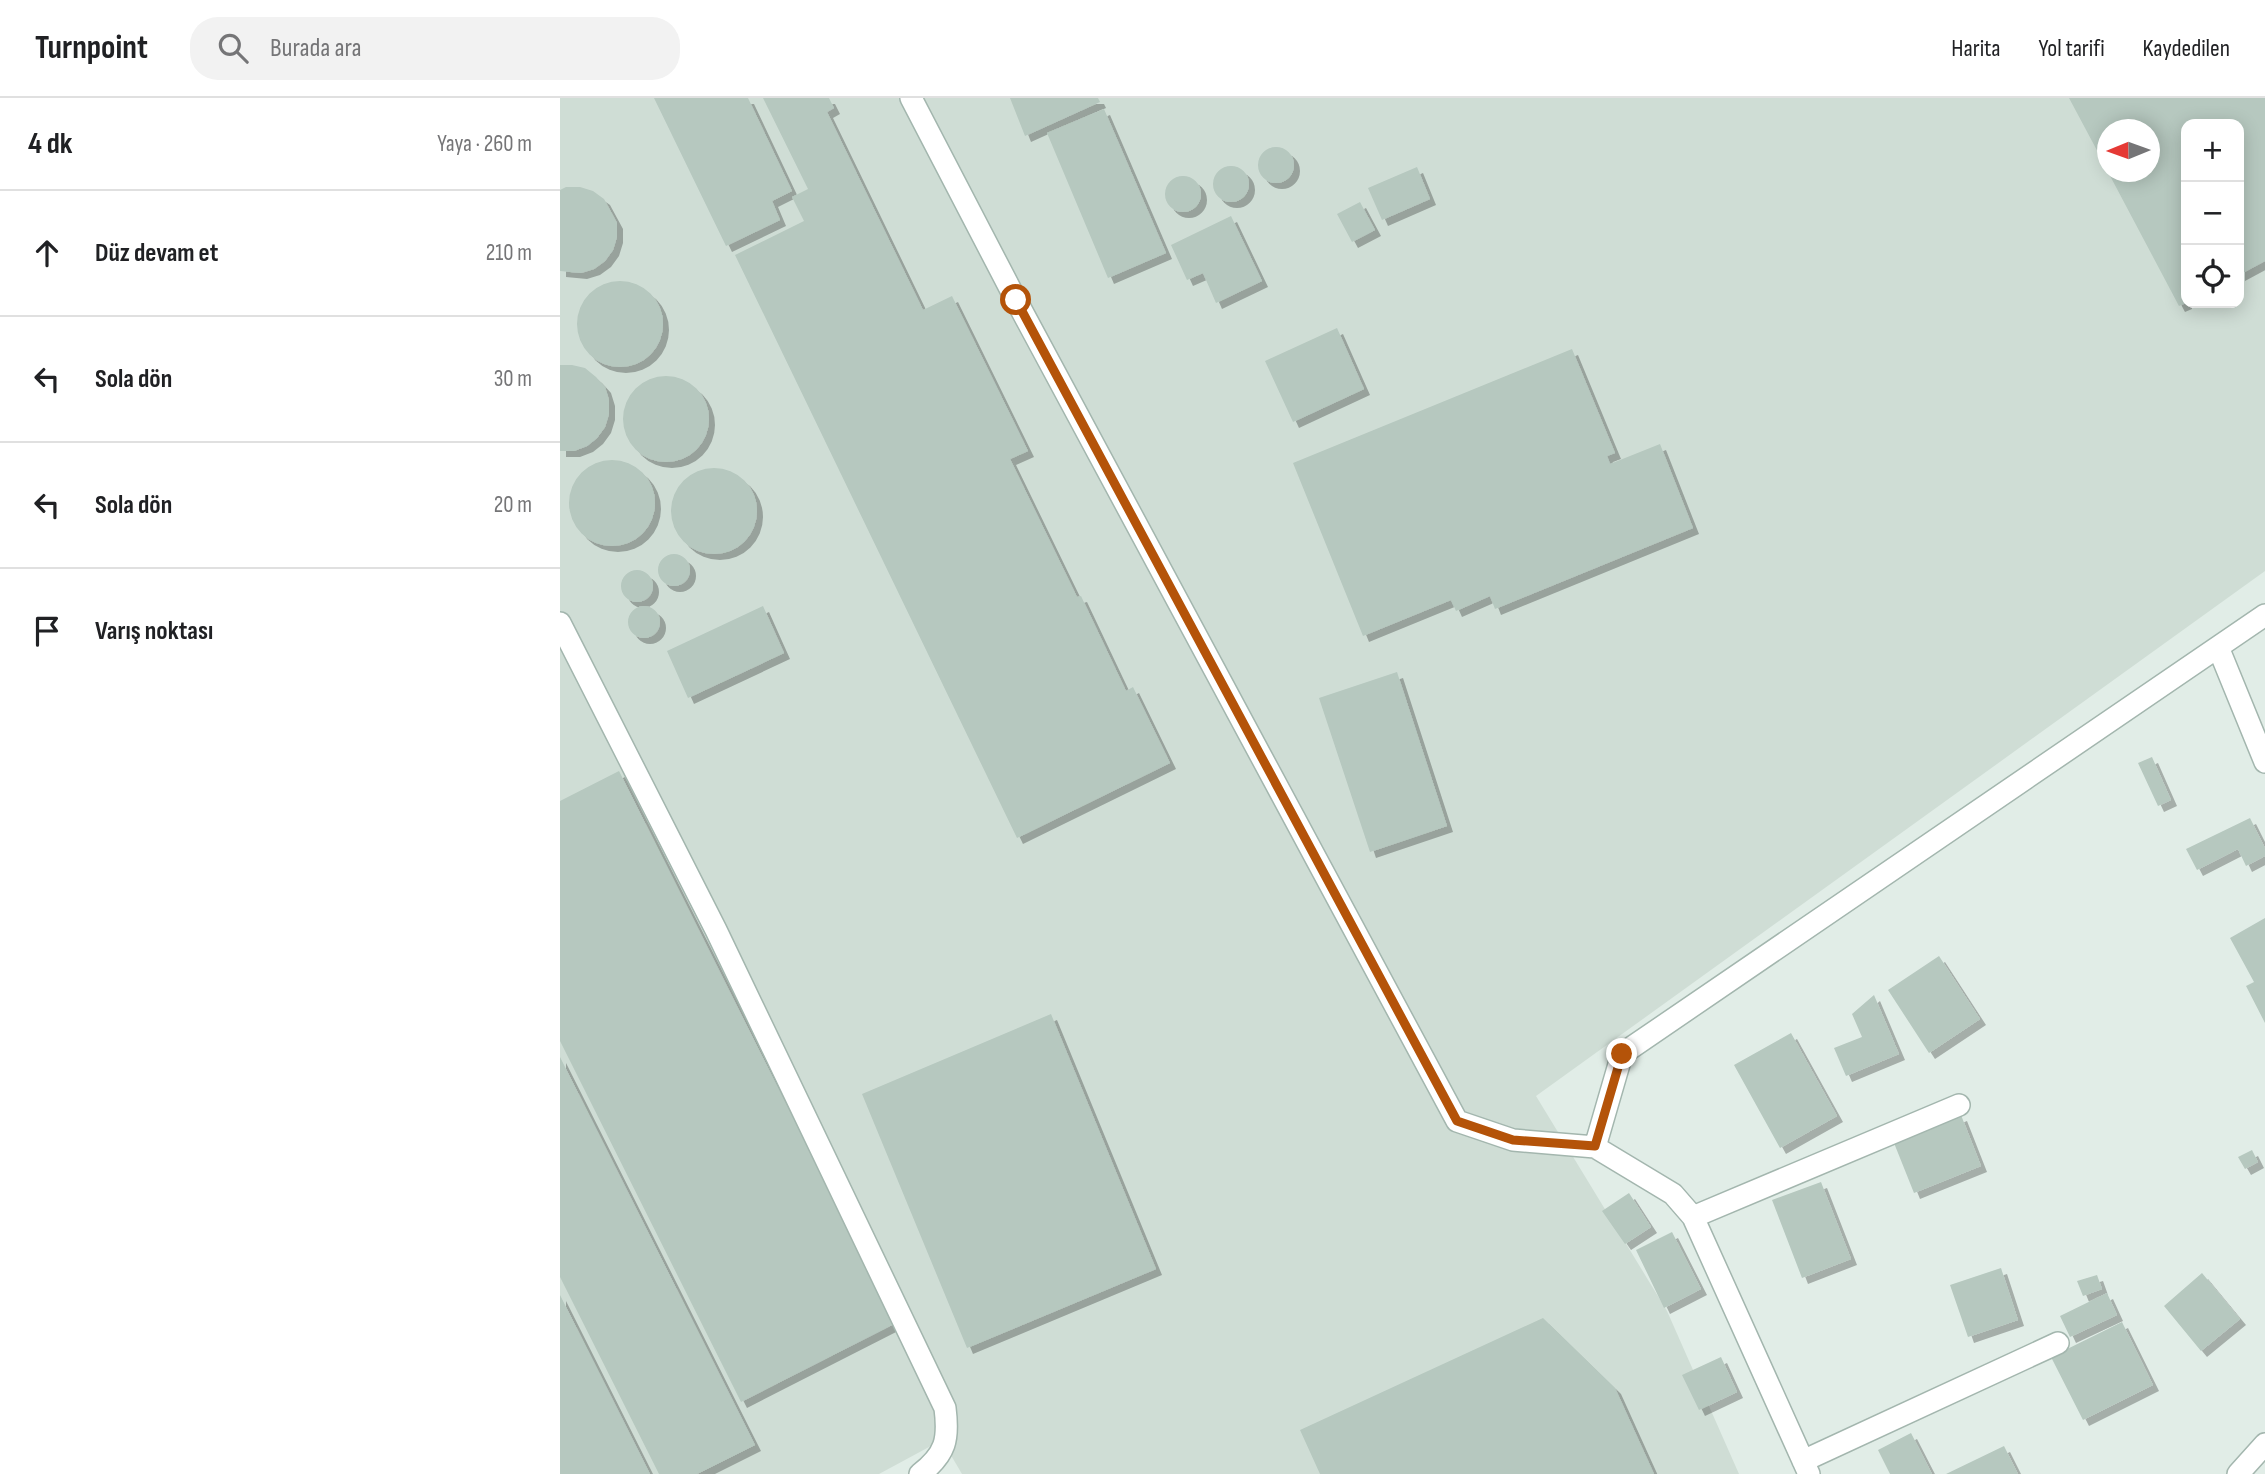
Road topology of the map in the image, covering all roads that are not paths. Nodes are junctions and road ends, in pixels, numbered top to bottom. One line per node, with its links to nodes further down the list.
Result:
1 (911, 98): 7 (street)
2 (2265, 615): 4 (street)
3 (560, 622): 12 (street)
4 (2218, 647): 5 (street); 7 (street)
5 (2265, 762)
6 (1959, 1105): 8 (street)
7 (1595, 1146): 8 (street)
8 (1693, 1217): 11 (street)
9 (2057, 1343): 11 (street)
10 (2265, 1444): 13 (street)
11 (1806, 1467)
12 (920, 1474)
13 (2238, 1474)

